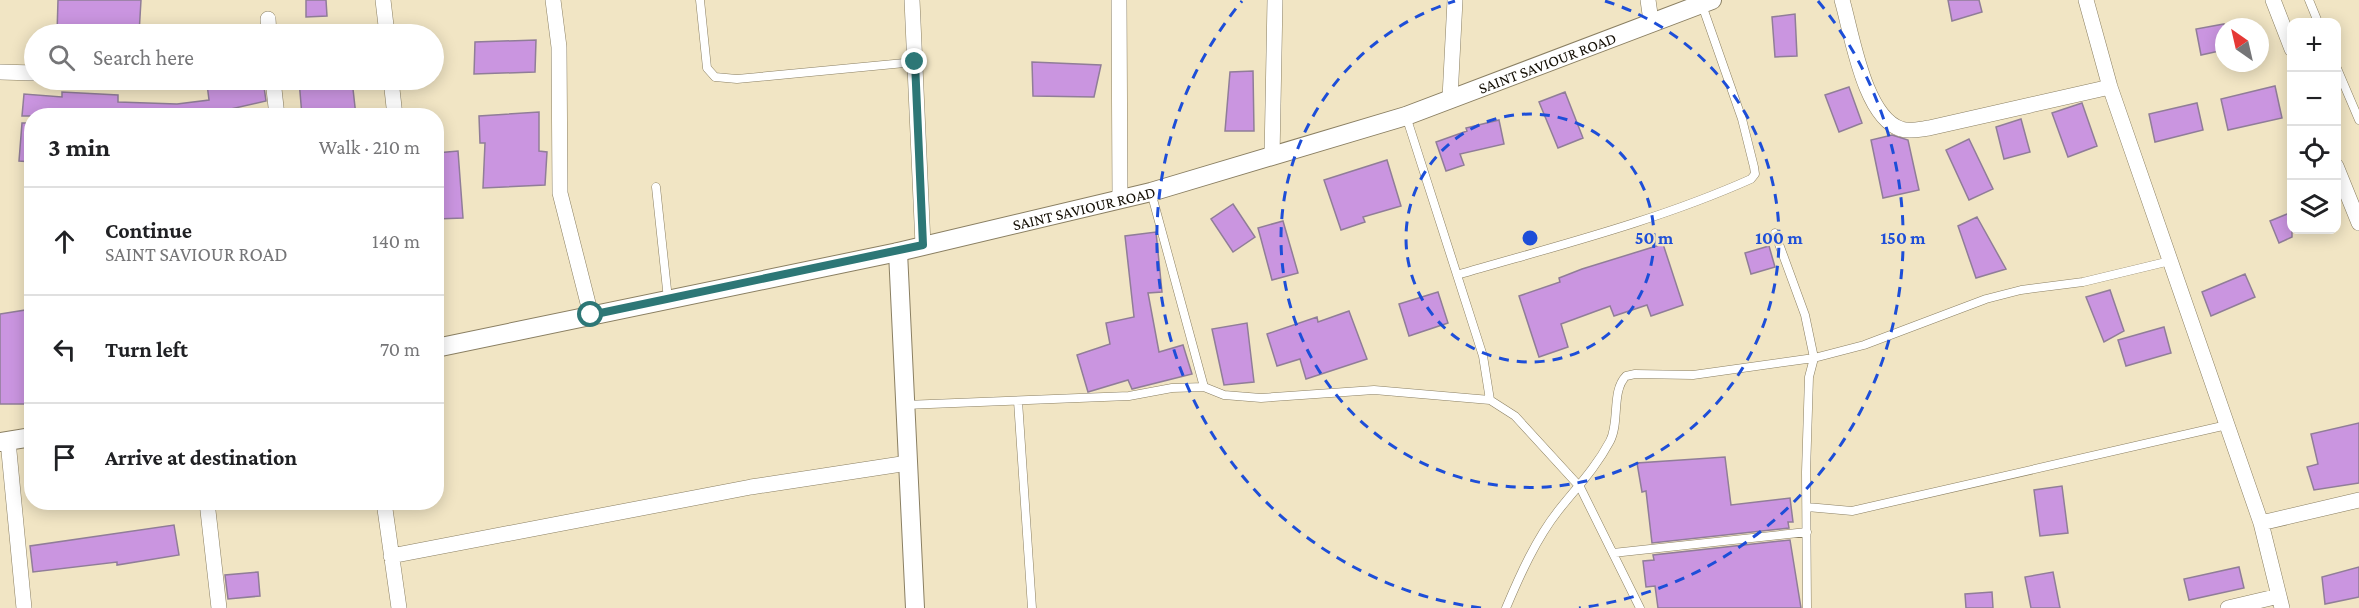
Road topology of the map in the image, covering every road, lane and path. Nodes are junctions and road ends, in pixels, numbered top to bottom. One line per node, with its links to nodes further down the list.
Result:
1 (383, 0): 18 (street)
2 (553, 0): 44 (street)
3 (700, 0): 20 (lane)
4 (912, 0): 20 (street)
5 (1119, 0): 36 (street)
6 (1275, 0): 32 (street)
7 (1455, 0): 27 (street)
8 (1648, 0): 16 (street)
9 (1842, 0): 24 (street)
10 (2086, 0): 24 (street)
11 (2273, 0): 19 (street)
12 (2309, 0): 14 (lane)
13 (1707, 2): 16 (street, SAINT SAVIOUR ROAD); 42 (lane)
14 (2316, 18)
15 (268, 19): 17 (street)
16 (1651, 21): 27 (street, SAINT SAVIOUR ROAD)
17 (268, 24)
18 (386, 24)
19 (2287, 36)
20 (915, 62): 39 (street)
21 (0, 72): 23 (street)
22 (2340, 72): 31 (lane)
23 (24, 73)
24 (2110, 87): 41 (street)
25 (274, 90): 28 (street)
26 (392, 90): 29 (street)
27 (1450, 98): 30 (street, SAINT SAVIOUR ROAD)
28 (276, 108)
29 (394, 108)
30 (1406, 116): 32 (street, SAINT SAVIOUR ROAD); 42 (lane)
31 (2359, 118)
32 (1272, 157): 35 (street, SAINT SAVIOUR ROAD)
33 (2341, 176): 37 (street)
34 (656, 187): 43 (lane)
35 (1151, 192): 36 (street, SAINT SAVIOUR ROAD); 47 (lane)
36 (1120, 200): 39 (street, SAINT SAVIOUR ROAD)
37 (2359, 223)
38 (1775, 233): 46 (lane)
39 (923, 245): 40 (street, SAINT SAVIOUR ROAD)
40 (898, 252): 43 (street, SAINT SAVIOUR ROAD); 50 (street)
41 (2170, 261): 46 (lane); 51 (street)
42 (1457, 275): 48 (lane)
43 (668, 299): 44 (street, SAINT SAVIOUR ROAD)
44 (591, 315): 45 (street, SAINT SAVIOUR ROAD)
45 (444, 346)
46 (1814, 358): 55 (lane); 57 (lane)
47 (1204, 387): 48 (lane); 49 (lane)
48 (1490, 400): 55 (lane)
49 (1018, 401): 50 (lane); 69 (lane)
50 (905, 405): 54 (street)
51 (2227, 425): 57 (lane); 60 (street)
52 (24, 438): 53 (street)
53 (4, 442): 65 (street)
54 (908, 463): 63 (street); 68 (street)
55 (1580, 487): 62 (lane); 70 (lane)
56 (2359, 500): 60 (street)
57 (1807, 507): 61 (lane)
58 (208, 510): 66 (street)
59 (385, 510): 63 (street)
60 (2261, 523): 64 (street)
61 (1808, 532): 62 (lane); 72 (lane)
62 (1613, 553): 71 (lane)
63 (391, 556): 67 (street)
64 (2280, 602): 73 (street)
65 (24, 608)
66 (219, 608)
67 (399, 608)
68 (915, 608)
69 (1032, 608)
70 (1506, 608)
71 (1640, 608)
72 (1807, 608)
73 (2228, 608)

